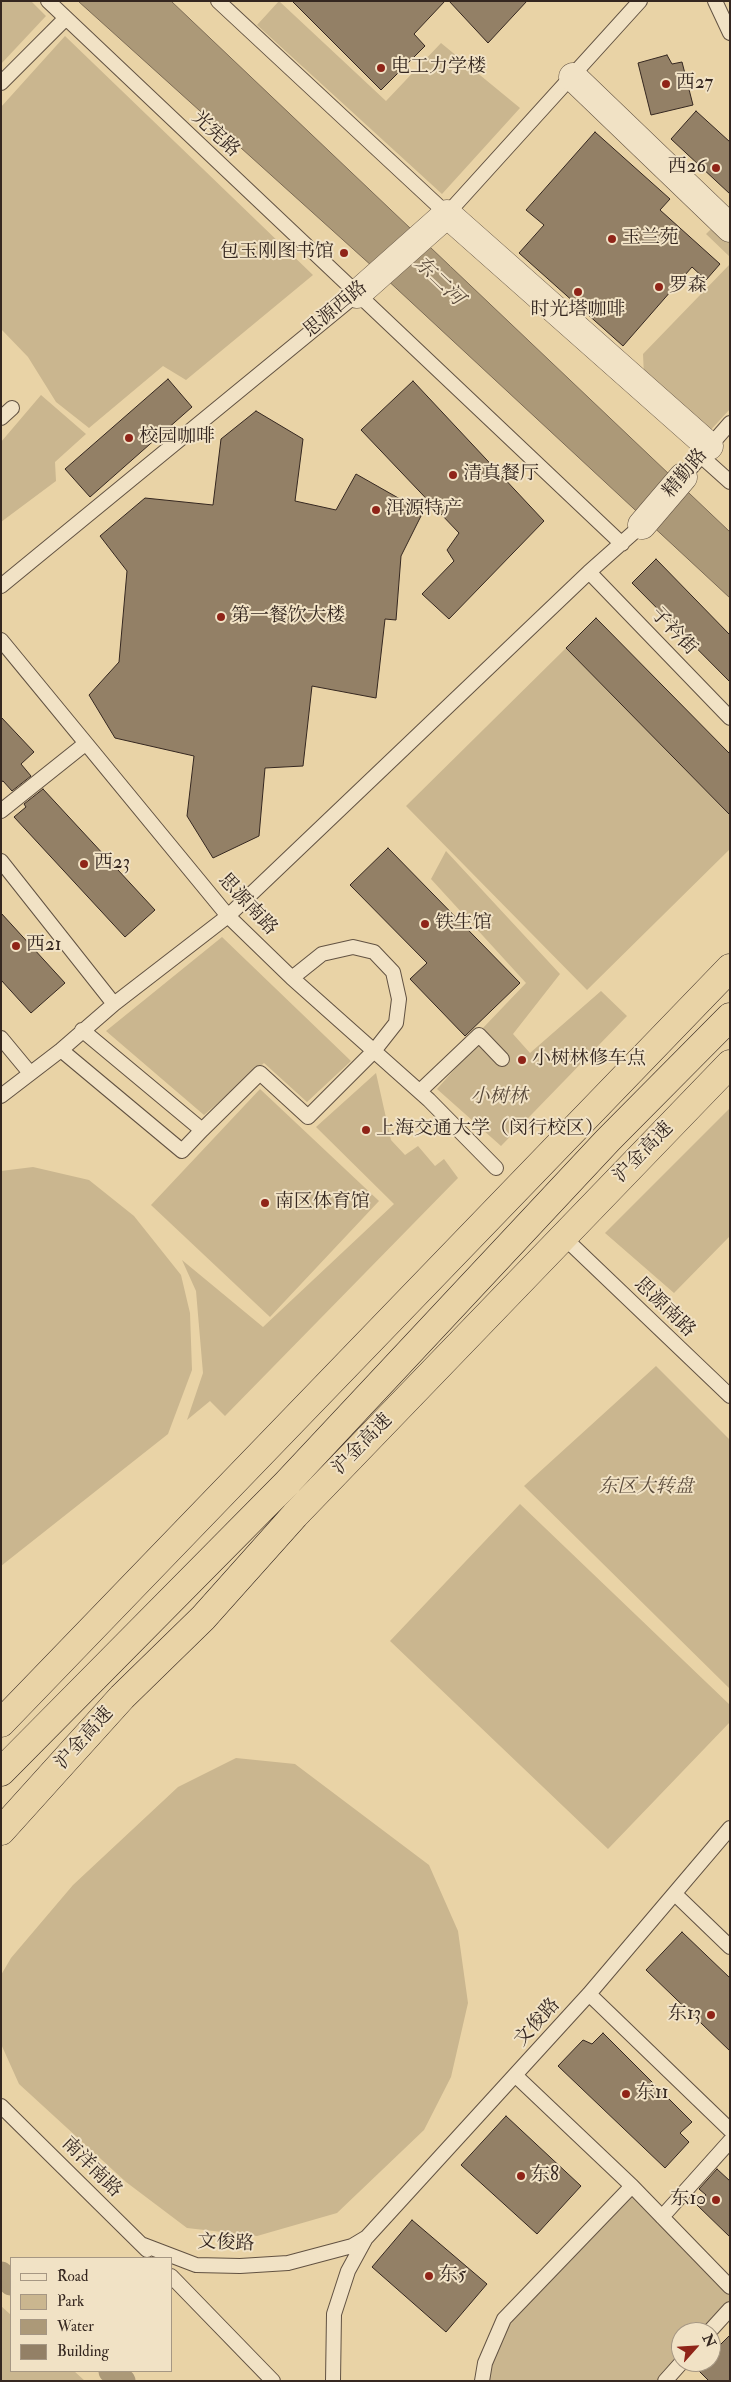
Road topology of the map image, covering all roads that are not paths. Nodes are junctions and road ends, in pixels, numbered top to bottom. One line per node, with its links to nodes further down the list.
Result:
1 (48, 1): 5 (lane, 光宪路)
2 (218, 1): 9 (lane)
3 (640, 1): 7 (lane, 思源西路)
4 (715, 1): 6 (lane)
5 (66, 18): 8 (lane); 11 (lane, 光宪路)
6 (730, 33)
7 (573, 78): 9 (lane, 思源西路); 10 (street)
8 (1, 84)
9 (447, 214): 11 (street, 思源西路); 15 (street)
10 (730, 228)
11 (362, 290): 19 (lane, 光宪路); 21 (lane, 思源西路)
12 (12, 408): 13 (lane)
13 (1, 418)
14 (730, 423): 15 (lane, 精勤路)
15 (705, 451): 16 (lane, 精勤路); 17 (lane)
16 (684, 477): 18 (street, 精勤路)
17 (730, 482)
18 (642, 525): 19 (lane)
19 (622, 544): 20 (lane)
20 (589, 572): 23 (lane, 子衿街); 27 (lane)
21 (1, 586)
22 (1, 640): 24 (lane, 思源南路)
23 (730, 718)
24 (85, 744): 25 (lane); 27 (lane, 思源南路)
25 (1, 811)
26 (1, 861): 30 (lane)
27 (228, 916): 29 (lane, 思源南路); 30 (lane)
28 (730, 968): 45 (highway)
29 (292, 978): 35 (lane, 思源南路); 35 (lane)
30 (114, 1004): 32 (lane)
31 (730, 1017): 46 (highway, 沪金高速)
32 (82, 1030): 34 (lane); 41 (lane)
33 (1, 1038): 38 (lane)
34 (61, 1050): 38 (lane); 41 (lane)
35 (374, 1051): 39 (lane, 思源南路); 41 (lane)
36 (502, 1059): 39 (lane)
37 (730, 1064): 48 (highway, 沪金高速)
38 (30, 1073): 40 (lane)
39 (420, 1092): 42 (lane, 思源南路)
40 (1, 1096)
41 (202, 1130)
42 (496, 1168)
43 (573, 1246): 44 (lane, 思源南路)
44 (729, 1393)
45 (1, 1723)
46 (1, 1772)
47 (730, 1828): 49 (lane, 文俊路)
48 (1, 1831)
49 (675, 1894): 50 (lane); 51 (lane, 文俊路)
50 (730, 1947)
51 (590, 1994): 52 (lane, 文俊路); 54 (lane)
52 (516, 2076): 56 (lane); 58 (lane, 文俊路)
53 (1, 2106): 59 (lane, 南洋南路)
54 (730, 2130)
55 (730, 2141): 57 (lane)
56 (632, 2186): 57 (lane); 67 (lane)
57 (662, 2217): 62 (lane)
58 (367, 2236): 59 (lane, 文俊路); 66 (lane, 文俊路)
59 (141, 2244): 60 (lane, 南洋南路)
60 (153, 2257)
61 (172, 2277): 65 (lane)
62 (730, 2287)
63 (730, 2310): 64 (lane)
64 (719, 2322)
65 (272, 2381)
66 (333, 2381)
67 (482, 2381)

